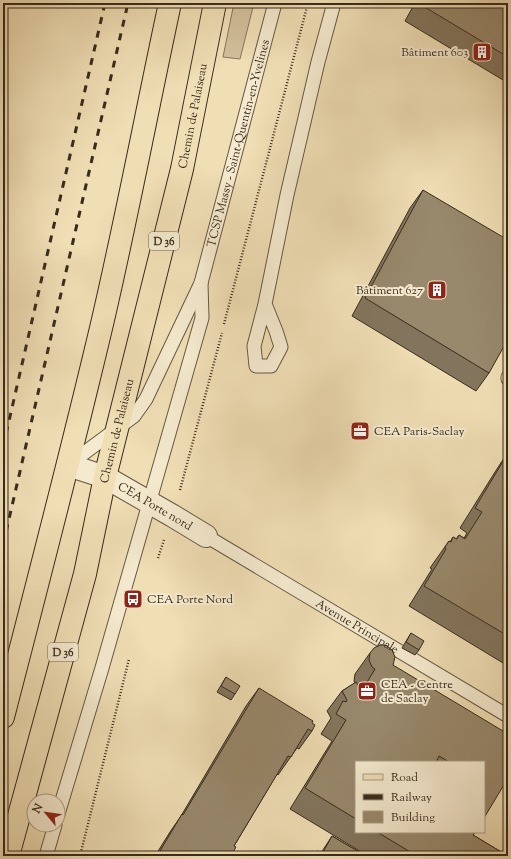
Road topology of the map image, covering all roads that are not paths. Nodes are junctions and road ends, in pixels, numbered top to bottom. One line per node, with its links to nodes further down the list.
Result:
1 (170, 3): 8 (main road)
2 (215, 3): 7 (main road, Chemin de Palaiseau / D 36)
3 (276, 3): 5 (lane, TCSP Massy - Saint-Quentin-en-Yvelines)
4 (334, 3): 6 (lane)
5 (201, 283): 7 (lane); 10 (lane)
6 (265, 304)
7 (116, 428): 8 (lane); 9 (main road, Chemin de Palaiseau / D 36)
8 (68, 464): 9 (street, CEA Porte nord); 13 (main road)
9 (104, 477): 10 (street, CEA Porte nord); 16 (main road, Chemin de Palaiseau / D 36)
10 (148, 502): 11 (street, CEA Porte nord); 14 (lane)
11 (206, 536): 12 (lane, Avenue Principale)
12 (508, 716)
13 (3, 717)
14 (64, 793)
15 (53, 833): 17 (lane)
16 (8, 856)
17 (46, 856)

